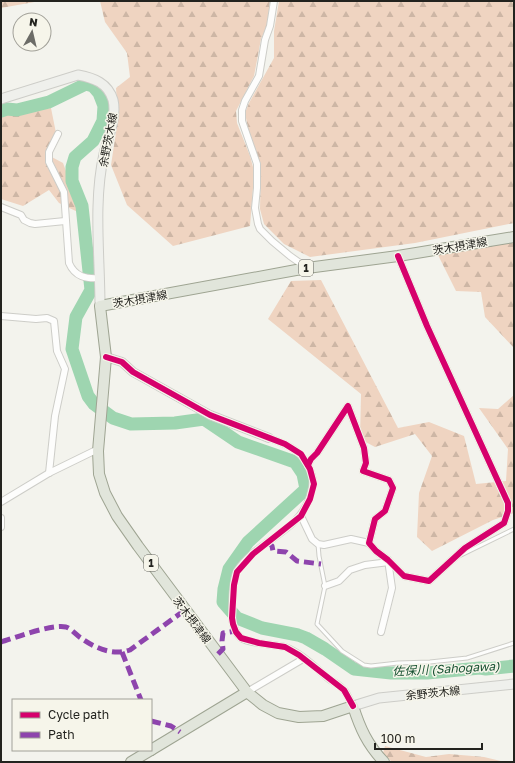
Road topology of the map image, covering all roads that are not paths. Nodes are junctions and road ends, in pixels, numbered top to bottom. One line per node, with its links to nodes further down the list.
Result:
1 (274, 1): 8 (street)
2 (1, 99): 9 (main road, 余野茨木線)
3 (58, 134): 5 (street)
4 (1, 207): 5 (street)
5 (65, 221): 9 (street)
6 (514, 237): 7 (main road, 茨木摂津線 / 1)
7 (398, 256): 8 (main road, 茨木摂津線 / 1); 25 (street)
8 (307, 268): 10 (main road, 茨木摂津線 / 1)
9 (100, 278): 10 (main road, 余野茨木線)
10 (100, 306): 12 (main road, 茨木摂津線 / 1)
11 (1, 316): 16 (street)
12 (106, 357): 13 (street); 14 (main road, 茨木摂津線 / 1)
13 (269, 438): 15 (street)
14 (98, 451): 16 (street); 31 (main road, 茨木摂津線 / 1)
15 (308, 465): 18 (street); 22 (street)
16 (48, 473): 17 (street)
17 (1, 502)
18 (301, 516): 23 (street); 29 (street)
19 (1, 518): 20 (street)
20 (1, 526)
21 (514, 529): 25 (lane)
22 (369, 543): 23 (street); 24 (street)
23 (318, 544): 26 (lane)
24 (389, 561): 25 (street); 26 (street); 27 (street)
25 (451, 561)
26 (325, 586): 28 (lane)
27 (381, 632)
28 (514, 644)
29 (303, 658): 31 (street); 32 (street)
30 (514, 684): 32 (main road, 余野茨木線)
31 (247, 692): 32 (main road, 茨木摂津線 / 1); 33 (main road)
32 (353, 706): 36 (main road)
33 (152, 749)
34 (149, 751): 35 (main road)
35 (131, 762)
36 (384, 762)

